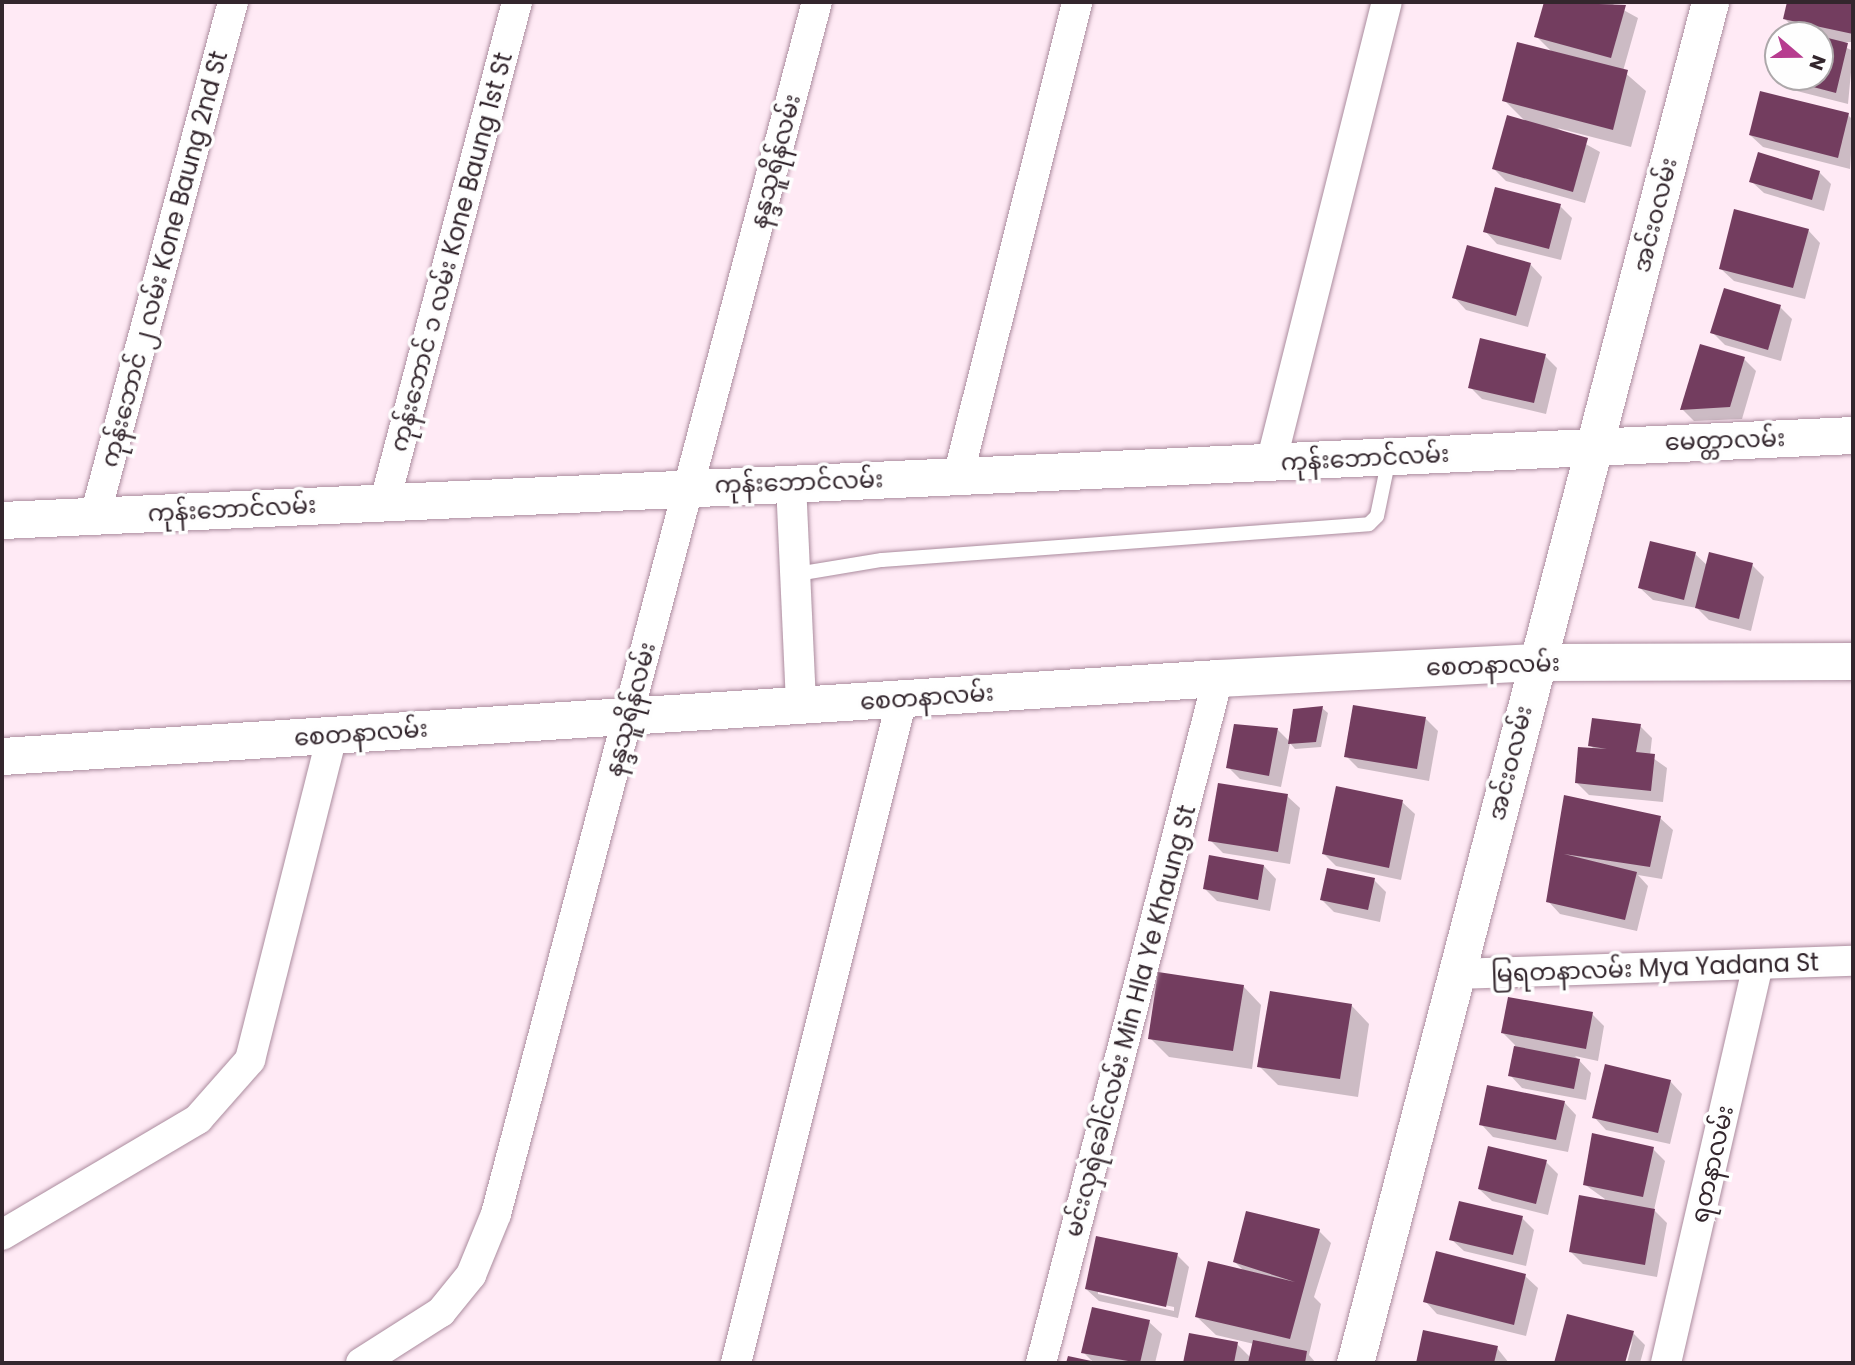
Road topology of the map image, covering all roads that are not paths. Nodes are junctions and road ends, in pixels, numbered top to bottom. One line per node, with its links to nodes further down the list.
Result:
1 (233, 2): 15 (street, ကုန်းဘောင် ၂ လမ်း Kone Baung 2nd St)
2 (517, 2): 14 (street, ကုန်းဘောင် ၁ လမ်း Kone Baung 1st St)
3 (817, 2): 13 (street, နန္ဒသူရိန်လမ်း)
4 (1077, 2): 11 (street)
5 (1387, 2): 10 (street)
6 (1710, 2): 8 (street, အင်းဝလမ်း)
7 (1853, 435): 8 (street, မေတ္တာလမ်း)
8 (1596, 445): 9 (street, ကုန်းဘောင်လမ်း); 19 (street, အင်းဝလမ်း)
9 (1390, 456): 10 (street, ကုန်းဘောင်လမ်း); 17 (lane)
10 (1271, 463): 11 (street, ကုန်းဘောင်လမ်း)
11 (958, 477): 12 (street, ကုန်းဘောင်လမ်း)
12 (791, 483): 13 (street, ကုန်းဘောင်လမ်း); 17 (street)
13 (690, 486): 14 (street, ကုန်းဘောင်လမ်း); 23 (street, နန္ဒသူရိန်လမ်း)
14 (385, 501): 15 (street, ကုန်းဘောင်လမ်း)
15 (95, 516): 16 (street, ကုန်းဘောင်လမ်း)
16 (2, 520)
17 (797, 574): 22 (street)
18 (1853, 661): 19 (street, စေတနာလမ်း)
19 (1536, 663): 20 (street, စေတနာလမ်း); 28 (street, အင်းဝလမ်း)
20 (1219, 678): 21 (street, စေတနာလမ်း); 33 (street, မင်းလှရဲခေါင်လမ်း Min Hla Ye Khaung St)
21 (902, 699): 22 (street, စေတနာလမ်း); 32 (street)
22 (800, 706): 23 (street, စေတနာလမ်း)
23 (628, 718): 24 (street, စေတနာလမ်း); 30 (street, နန္ဒသူရိန်လမ်း)
24 (331, 736): 25 (street, စေတနာလမ်း); 29 (street)
25 (2, 756)
26 (1853, 961): 27 (street, မြရတနာလမ်း Mya Yadana St)
27 (1758, 965): 28 (street, မြရတနာလမ်း Mya Yadana St); 35 (street, ရတနာလမ်း)
28 (1456, 974): 34 (street, အင်းဝလမ်း)
29 (2, 1235)
30 (394, 1356): 31 (street, နန္ဒသူရိန်လမ်း)
31 (361, 1363)
32 (736, 1363)
33 (1041, 1363)
34 (1355, 1363)
35 (1667, 1363)

